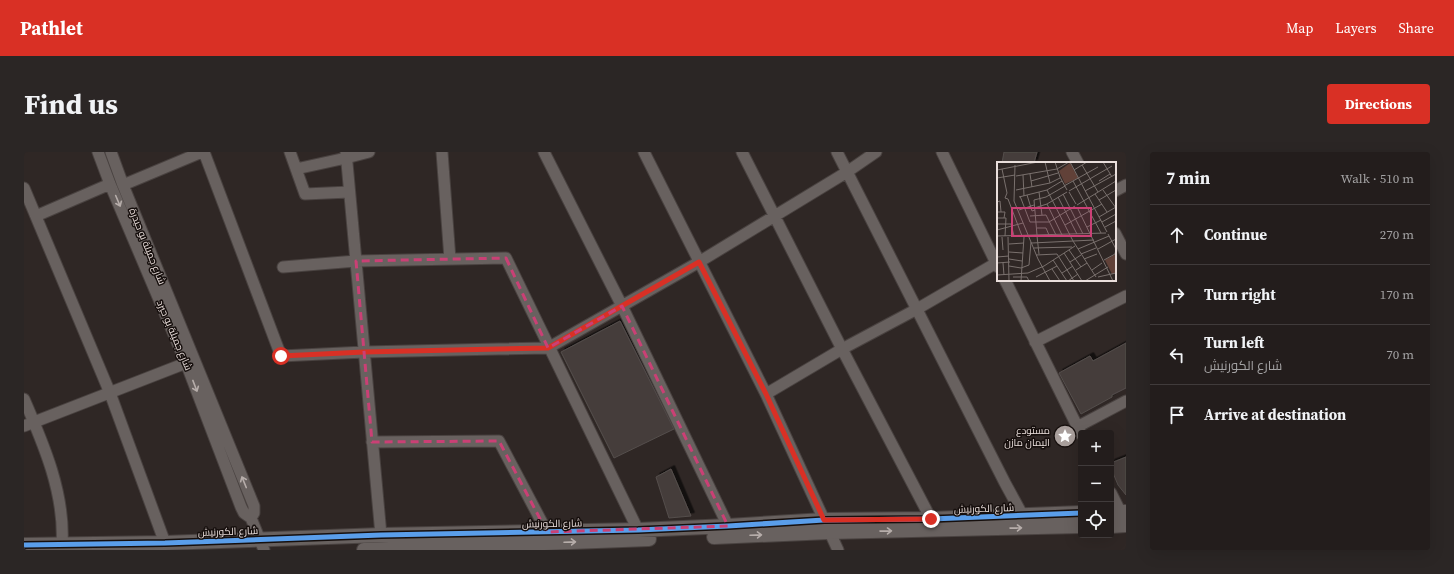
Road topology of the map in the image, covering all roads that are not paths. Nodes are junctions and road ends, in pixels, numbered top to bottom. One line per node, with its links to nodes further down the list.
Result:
1 (98, 152): 18 (street, شارع جميلة بو حيرد)
2 (111, 152): 19 (street, شارع جميلة بو حيدرة)
3 (203, 152): 19 (street); 40 (street)
4 (290, 152): 16 (street)
5 (369, 152): 14 (street)
6 (442, 152): 28 (street)
7 (544, 152): 35 (street)
8 (644, 152): 30 (street)
9 (742, 152): 25 (street)
10 (837, 152): 17 (street)
11 (876, 152): 17 (street)
12 (942, 152): 31 (street)
13 (1072, 152): 15 (street)
14 (346, 155): 16 (street); 23 (street)
15 (1077, 162)
16 (296, 169): 23 (street)
17 (847, 172): 25 (street); 36 (street)
18 (110, 184): 24 (street); 41 (street, شارع جميلة بو حيرد, one-way to 41)
19 (123, 185): 54 (street, شارع جميلة بو حيدرة, one-way to 19)
20 (1126, 185): 22 (street)
21 (24, 188): 24 (street)
22 (1116, 190)
23 (349, 192): 29 (street)
24 (36, 216): 42 (street)
25 (774, 217): 30 (street); 39 (street)
26 (1116, 235): 27 (street)
27 (1126, 254)
28 (450, 259): 29 (street); 38 (street)
29 (356, 261): 32 (street); 40 (street)
30 (699, 262): 35 (street); 43 (street)
31 (997, 264): 36 (street)
32 (283, 267)
33 (1004, 281): 37 (street)
34 (1126, 296): 37 (street)
35 (622, 306): 38 (street); 57 (street)
36 (917, 309): 39 (street); 52 (street)
37 (1035, 342): 47 (street)
38 (548, 348): 40 (street); 60 (street)
39 (842, 349): 43 (street); 55 (street)
40 (364, 352): 49 (street)
41 (186, 363): 42 (street); 54 (street, شارع جميلة بو حيرد, one-way to 54)
42 (110, 393): 46 (street); 63 (street)
43 (766, 394): 58 (street)
44 (24, 399): 46 (street)
45 (1126, 401): 48 (street)
46 (29, 424): 64 (street)
47 (1079, 430)
48 (1081, 430)
49 (372, 442): 61 (street); 62 (street)
50 (1114, 500): 53 (street)
51 (1078, 514): 52 (street, شارع الكورنيش)
52 (1023, 516): 55 (street, شارع الكورنيش)
53 (1122, 517): 56 (street)
54 (251, 518): 66 (street)
55 (931, 519): 58 (street, شارع الكورنيش)
56 (1114, 524)
57 (728, 526): 58 (street, شارع الكورنيش); 60 (street, شارع الكورنيش)
58 (826, 526): 59 (street, شارع الكورنيش, one-way to 59); 68 (street, شارع الكورنيش, one-way to 58); 69 (street)
59 (1078, 526)
60 (638, 530): 61 (street, شارع الكورنيش)
61 (547, 532): 62 (street, شارع الكورنيش)
62 (381, 535): 66 (street, شارع الكورنيش)
63 (165, 543): 64 (street, شارع الكورنيش); 66 (street, شارع الكورنيش)
64 (62, 544): 65 (street, شارع الكورنيش)
65 (24, 545)
66 (262, 545)
67 (364, 550): 68 (street, شارع الكورنيش)
68 (383, 550)
69 (838, 550)

